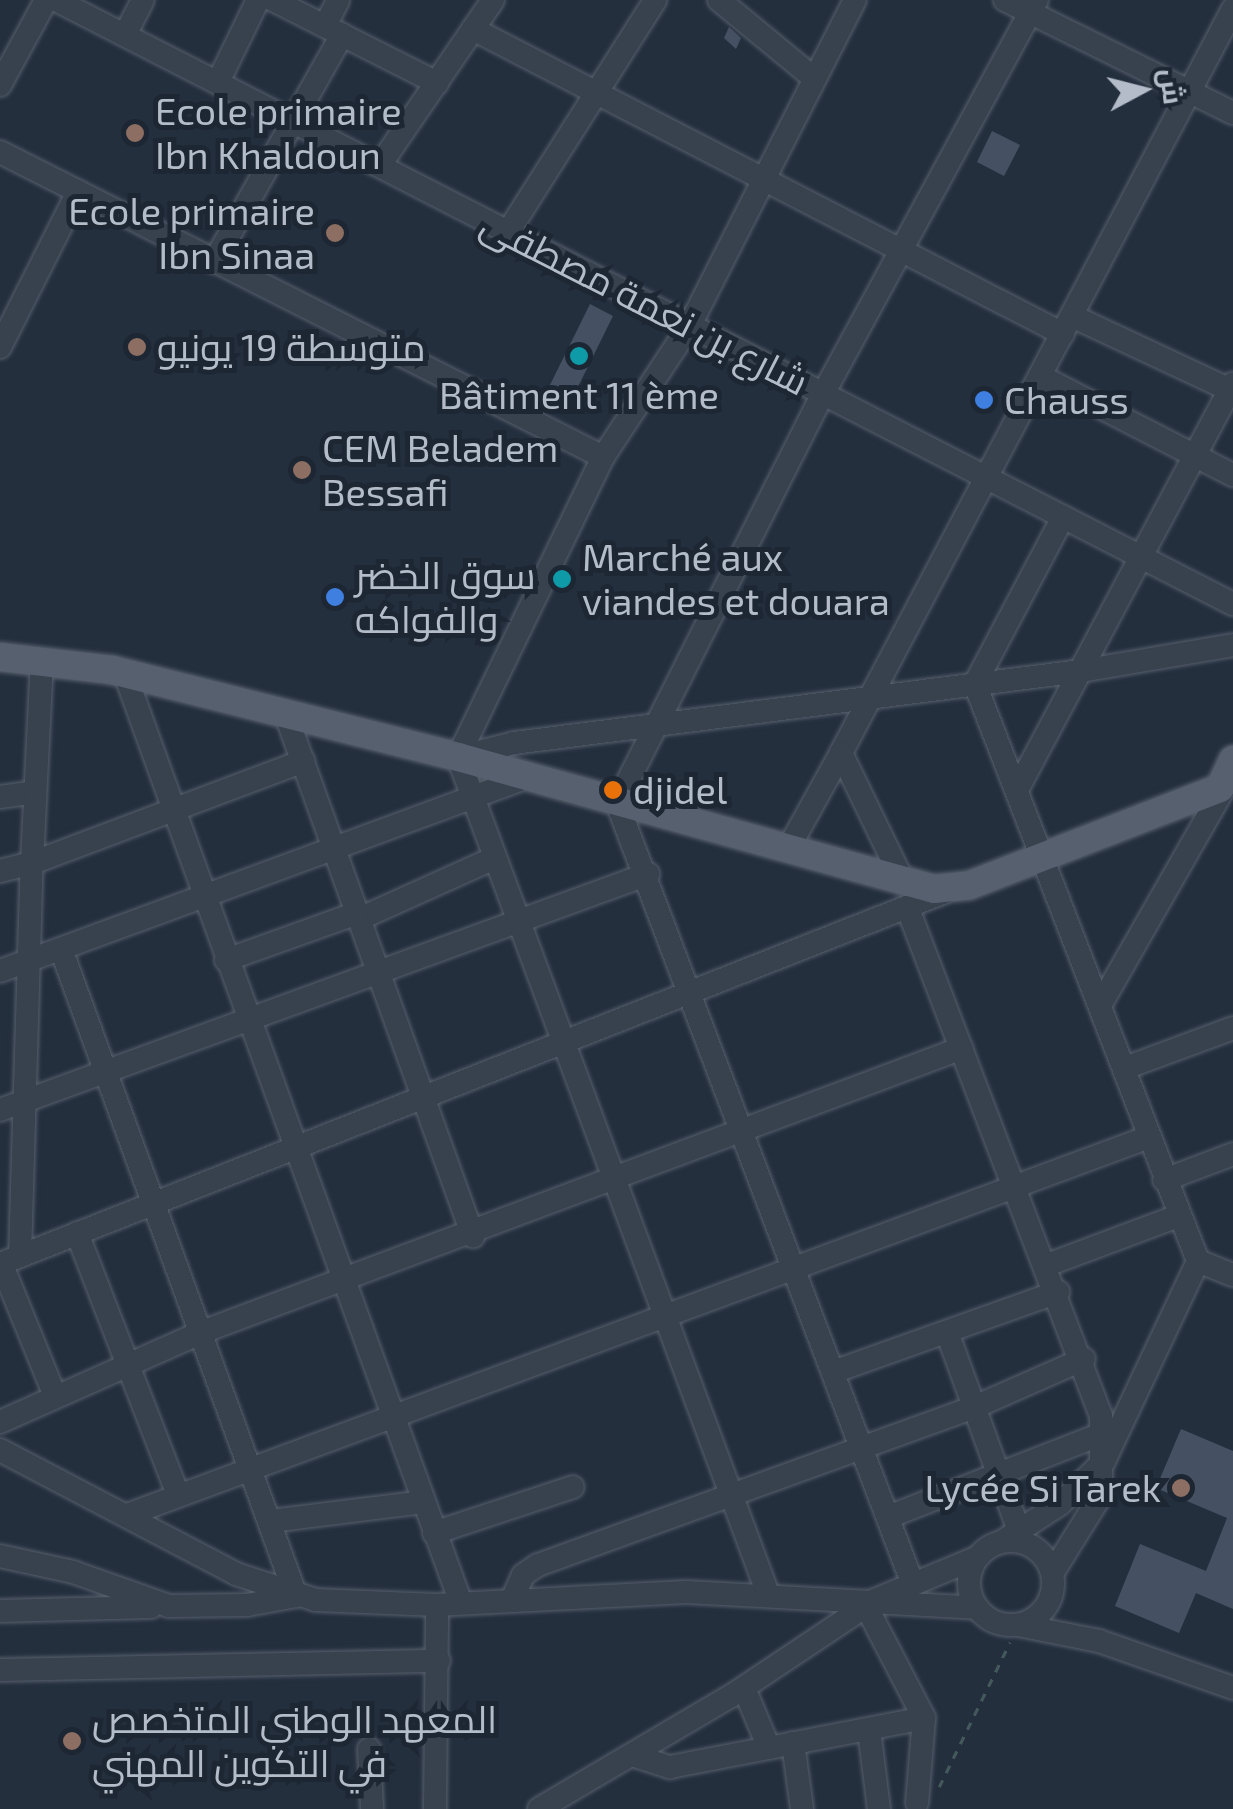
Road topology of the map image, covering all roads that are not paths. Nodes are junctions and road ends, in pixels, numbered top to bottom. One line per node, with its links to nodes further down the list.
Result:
1 (46, 0): 20 (street)
2 (56, 0): 16 (street, شارع بن نعمة مصطفى)
3 (143, 0): 16 (street)
4 (258, 0): 18 (street)
5 (273, 0): 15 (street)
6 (338, 0): 15 (street)
7 (655, 0): 22 (street)
8 (719, 0): 17 (street)
9 (856, 0): 17 (street)
10 (1005, 0): 12 (street)
11 (491, 1): 14 (street)
12 (1034, 6): 21 (street); 30 (street)
13 (1233, 8): 21 (street)
14 (473, 30): 19 (street); 22 (street)
15 (334, 31): 19 (street); 24 (street)
16 (126, 35): 18 (street, شارع بن نعمة مصطفى)
17 (815, 78): 27 (street)
18 (218, 82): 24 (street, شارع بن نعمة مصطفى)
19 (436, 83): 26 (street)
20 (0, 85)
21 (1189, 92): 23 (street); 34 (street)
22 (596, 93): 27 (street); 29 (street)
23 (1233, 114)
24 (295, 121): 26 (street, شارع بن نعمة مصطفى); 31 (street)
25 (0, 152): 28 (street)
26 (380, 165): 29 (street, شارع بن نعمة مصطفى)
27 (764, 179): 30 (street); 33 (street)
28 (78, 192): 31 (street); 32 (street)
29 (508, 232): 33 (street, شارع بن نعمة مصطفى)
30 (902, 250): 34 (street); 38 (street)
31 (214, 262): 40 (street)
32 (6, 320): 35 (street)
33 (690, 325): 38 (street, شارع بن نعمة مصطفى); 40 (street)
34 (1067, 325): 36 (street); 37 (street)
35 (0, 347)
36 (1040, 376): 39 (street); 42 (street)
37 (1232, 387): 39 (street)
38 (823, 394): 42 (street, شارع بن نعمة مصطفى); 54 (street)
39 (1194, 455): 41 (street); 44 (street)
40 (603, 457): 56 (street)
41 (1233, 475)
42 (986, 477): 43 (street, شارع بن نعمة مصطفى); 52 (street)
43 (1064, 517): 44 (street, شارع بن نعمة مصطفى); 51 (street)
44 (1143, 558): 45 (street, شارع بن نعمة مصطفى); 49 (street)
45 (1233, 604)
46 (1233, 645): 49 (street)
47 (0, 657): 48 (main road)
48 (42, 659): 50 (main road); 61 (street)
49 (1080, 671): 51 (street); 60 (street)
50 (125, 674): 53 (main road); 65 (street)
51 (975, 684): 52 (street); 60 (street)
52 (872, 696): 54 (street); 55 (street)
53 (286, 716): 56 (main road); 57 (street)
54 (656, 724): 56 (street); 64 (street)
55 (842, 753): 67 (street); 73 (street)
56 (458, 757): 58 (main road); 63 (street)
57 (303, 761): 65 (street); 66 (street)
58 (525, 778): 63 (street); 64 (main road)
59 (1230, 781): 68 (main road); 83 (street)
60 (1018, 788): 68 (street)
61 (35, 792): 62 (street); 70 (street)
62 (0, 796)
63 (470, 798): 66 (street); 69 (street)
64 (617, 803): 67 (main road); 72 (street)
65 (172, 810): 70 (street); 74 (street)
66 (334, 848): 74 (street); 75 (street)
67 (788, 849): 73 (main road)
68 (1045, 856): 73 (main road); 83 (street)
69 (492, 860): 75 (street); 76 (street)
70 (32, 864): 71 (street); 79 (street)
71 (0, 871)
72 (648, 874): 76 (street); 82 (street)
73 (905, 895): 82 (street); 87 (street)
74 (204, 897): 77 (street); 78 (street)
75 (358, 916): 78 (street); 81 (street)
76 (515, 924): 81 (street); 86 (street)
77 (61, 949): 79 (street); 89 (street)
78 (226, 960): 84 (street)
79 (28, 961): 80 (street); 91 (street)
80 (0, 971)
81 (379, 975): 84 (street); 90 (street)
82 (694, 996): 86 (street); 92 (street)
83 (1102, 1002): 88 (street)
84 (250, 1024): 89 (street); 94 (street)
85 (1233, 1028): 88 (street)
86 (561, 1048): 90 (street); 97 (street)
87 (962, 1048): 92 (street); 98 (street)
88 (1125, 1068): 93 (street)
89 (107, 1074): 91 (street); 99 (street)
90 (424, 1101): 94 (street); 102 (street)
91 (10, 1106): 103 (street)
92 (746, 1132): 97 (street); 106 (street)
93 (1149, 1137): 96 (street); 98 (street)
94 (295, 1150): 99 (street); 108 (street)
95 (1233, 1154): 96 (street)
96 (1164, 1180): 100 (street)
97 (611, 1182): 102 (street); 110 (street)
98 (1017, 1187): 105 (street); 106 (street)
99 (154, 1202): 101 (street); 111 (street)
100 (1178, 1216): 104 (street); 105 (street)
101 (77, 1232): 103 (street); 114 (street)
102 (473, 1236): 108 (street)
103 (7, 1261): 116 (street)
104 (1198, 1261): 107 (street); 123 (street)
105 (1047, 1265): 109 (street)
106 (796, 1270): 110 (street); 115 (street)
107 (1233, 1276)
108 (342, 1280): 111 (street); 118 (street)
109 (1058, 1292): 112 (street); 113 (street)
110 (662, 1318): 118 (street); 128 (street)
111 (202, 1332): 114 (street); 124 (street)
112 (947, 1332): 115 (street); 117 (street)
113 (1084, 1359): 117 (street); 120 (street)
114 (126, 1364): 116 (street); 127 (street)
115 (836, 1370): 121 (street)
116 (56, 1396): 119 (street)
117 (974, 1407): 121 (street); 125 (street)
118 (391, 1416): 124 (street); 129 (street)
119 (0, 1422)
120 (1102, 1434): 123 (street); 125 (street)
121 (863, 1448): 128 (street); 131 (street)
122 (0, 1450): 130 (street)
123 (1104, 1461): 134 (street); 137 (street)
124 (252, 1468): 127 (street); 132 (street)
125 (1000, 1477): 131 (street); 134 (street)
126 (572, 1487): 133 (street)
127 (178, 1496): 130 (street)
128 (731, 1498): 139 (street); 141 (street)
129 (423, 1502): 132 (street); 133 (street)
130 (127, 1516): 140 (street)
131 (888, 1517): 138 (street)
132 (271, 1521): 140 (street)
133 (434, 1533): 143 (street)
134 (1011, 1536): 136 (street); 137 (street)
135 (0, 1556): 145 (street)
136 (976, 1558): 138 (street); 146 (street)
137 (1053, 1572): 144 (street)
138 (912, 1582): 142 (street)
139 (768, 1594): 141 (street); 142 (street)
140 (296, 1596): 143 (street); 145 (street)
141 (512, 1600): 143 (street)
142 (871, 1603): 146 (street); 152 (street); 154 (street)
143 (449, 1604): 150 (street)
144 (1048, 1605): 148 (street); 149 (street)
145 (169, 1606): 147 (street)
146 (977, 1608): 148 (street)
147 (0, 1610)
148 (1016, 1625): 149 (street)
149 (1100, 1642): 153 (street)
150 (438, 1662): 151 (street); 162 (street)
151 (0, 1670)
152 (744, 1688): 157 (street); 159 (street)
153 (1233, 1688)
154 (924, 1718): 155 (street); 160 (street)
155 (869, 1730): 156 (street); 165 (street)
156 (793, 1743): 157 (street); 164 (street)
157 (769, 1748): 159 (street)
158 (369, 1749): 161 (street)
159 (632, 1754): 163 (street)
160 (924, 1801)
161 (372, 1809)
162 (435, 1809)
163 (538, 1809)
164 (802, 1809)
165 (879, 1809)

